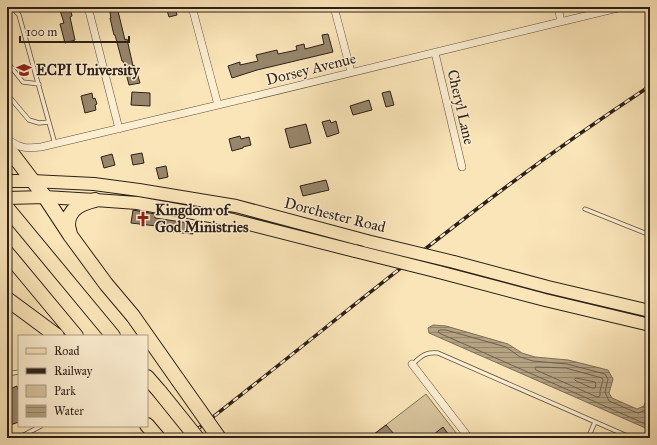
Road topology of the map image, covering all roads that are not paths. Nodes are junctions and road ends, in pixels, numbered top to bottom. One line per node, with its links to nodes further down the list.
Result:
1 (12, 7): 11 (lane)
2 (88, 7): 15 (street)
3 (192, 7): 13 (street)
4 (334, 7): 10 (street)
5 (558, 7): 7 (street)
6 (622, 7): 7 (street, Dorsey Avenue)
7 (561, 22): 8 (street, Dorsey Avenue)
8 (435, 53): 10 (street, Dorsey Avenue); 19 (street, Cheryl Lane)
9 (7, 62): 11 (lane)
10 (351, 72): 13 (street, Dorsey Avenue)
11 (39, 84): 14 (lane)
12 (7, 94): 14 (lane)
13 (218, 105): 15 (street, Dorsey Avenue)
14 (49, 122): 17 (lane)
15 (119, 129): 17 (street, Dorsey Avenue)
16 (7, 139): 17 (street, Dorsey Avenue)
17 (55, 144)
18 (7, 147): 21 (highway)
19 (462, 167)
20 (7, 181): 21 (main road, Dorchester Road)
21 (32, 181): 23 (highway); 31 (main road, Dorchester Road, bridge)
22 (7, 198): 23 (main road, Dorchester Road)
23 (45, 198): 24 (main road, Dorchester Road); 27 (highway)
24 (95, 200): 27 (highway); 32 (main road, Dorchester Road, bridge)
25 (7, 208): 35 (highway)
26 (585, 209): 28 (lane)
27 (70, 235): 36 (highway, bridge)
28 (650, 235)
29 (7, 253): 34 (highway)
30 (7, 299): 33 (highway)
31 (650, 311)
32 (650, 325)
33 (56, 335)
34 (75, 335)
35 (112, 335)
36 (146, 335)
37 (148, 337): 48 (highway, bridge)
38 (412, 364): 42 (lane); 49 (street)
39 (18, 372): 40 (lane)
40 (7, 374)
41 (148, 378): 47 (highway, bridge)
42 (594, 422): 50 (lane); 51 (lane)
43 (148, 426): 46 (highway)
44 (39, 427): 45 (lane)
45 (18, 438)
46 (158, 438)
47 (197, 438)
48 (218, 438)
49 (469, 438)
50 (588, 438)
51 (632, 438)

